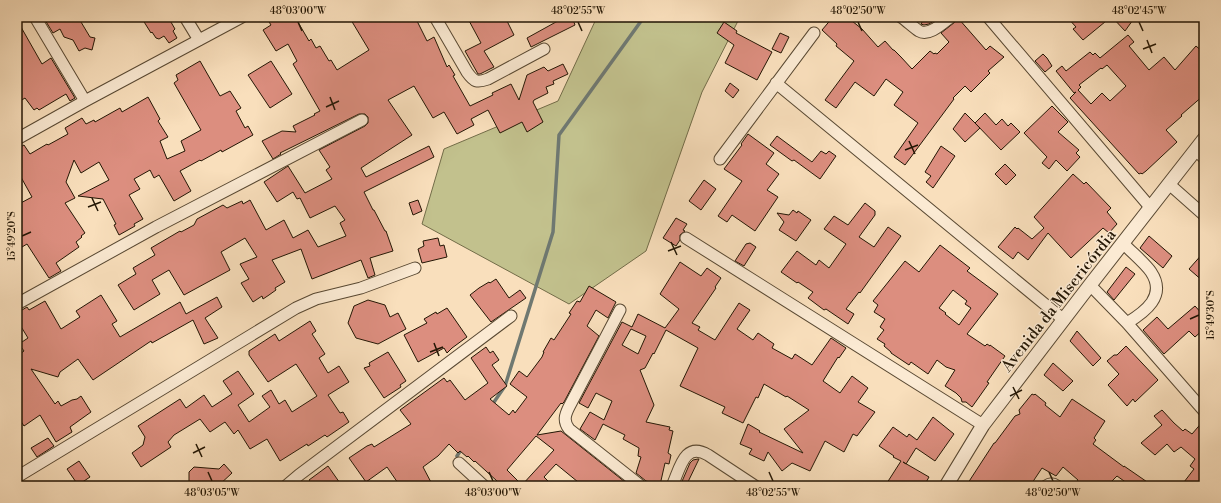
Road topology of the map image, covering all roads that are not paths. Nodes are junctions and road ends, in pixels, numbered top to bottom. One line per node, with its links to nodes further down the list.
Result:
1 (35, 17): 12 (street)
2 (185, 17): 9 (street)
3 (242, 17): 9 (street)
4 (435, 17): 10 (street)
5 (901, 17): 6 (street)
6 (951, 17)
7 (988, 17): 19 (street)
8 (814, 33): 11 (street)
9 (199, 40): 12 (street)
10 (544, 49)
11 (776, 83): 17 (street); 28 (street)
12 (85, 101): 14 (street)
13 (362, 120): 25 (street)
14 (17, 139)
15 (1204, 139): 16 (street, Avenida da Misericórdia)
16 (1200, 154): 18 (street, Avenida da Misericórdia)
17 (720, 159)
18 (1169, 184): 19 (street, Avenida da Misericórdia); 20 (street)
19 (1150, 207): 22 (street, Avenida da Misericórdia)
20 (1204, 215)
21 (686, 238): 31 (street)
22 (1123, 243): 24 (street, Avenida da Misericórdia); 29 (street)
23 (415, 268): 33 (street)
24 (1090, 285): 28 (street, Avenida da Misericórdia); 29 (street)
25 (17, 304)
26 (620, 310): 36 (street)
27 (511, 316): 34 (street)
28 (1064, 320): 31 (street, Avenida da Misericórdia)
29 (1127, 323): 30 (street)
30 (1204, 411)
31 (983, 425): 39 (street, Avenida da Misericórdia)
32 (459, 463): 35 (street)
33 (17, 477)
34 (286, 486)
35 (484, 486)
36 (640, 486)
37 (672, 486): 38 (street)
38 (755, 486)
39 (946, 486)
40 (1046, 486): 41 (street)
41 (1057, 486)

